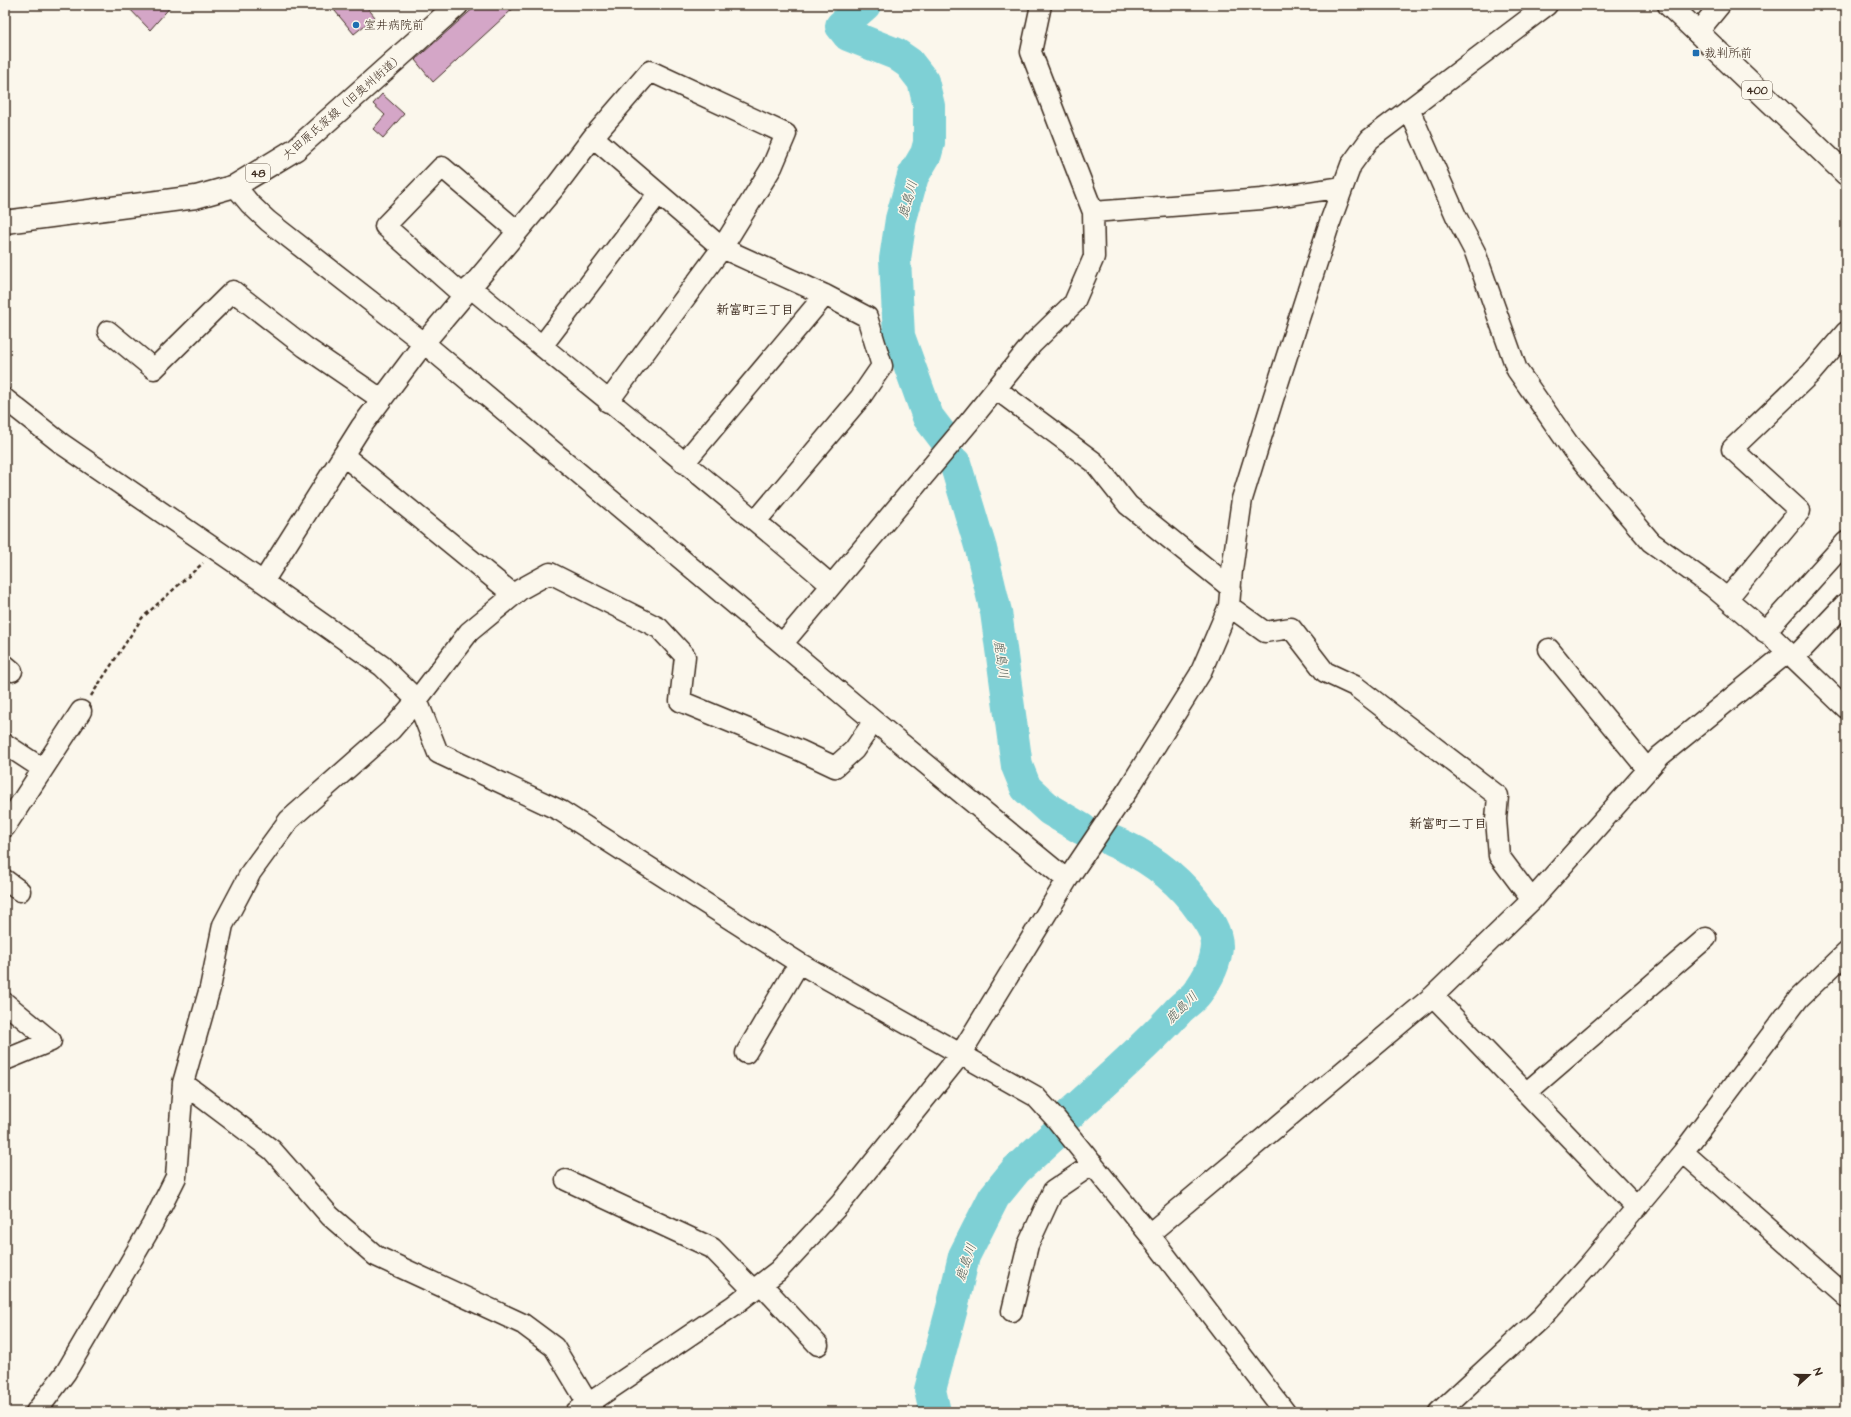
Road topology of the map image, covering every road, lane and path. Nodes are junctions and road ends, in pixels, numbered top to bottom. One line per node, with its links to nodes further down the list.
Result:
1 (456, 5): 10 (main road, 大田原氏家線（旧奥州街道） / 48)
2 (1041, 5): 13 (street)
3 (1548, 5): 7 (street)
4 (1670, 5): 6 (main road, 400)
5 (1720, 5): 6 (street)
6 (1697, 33): 9 (main road, 400)
7 (1409, 109): 11 (street); 36 (street)
8 (593, 137): 12 (street); 15 (street); 16 (street)
9 (1846, 174)
10 (235, 186): 14 (main road, 大田原氏家線（旧奥州街道） / 48); 21 (street)
11 (1343, 187): 13 (street); 35 (street)
12 (658, 194): 16 (street); 22 (street)
13 (1093, 212): 23 (street)
14 (5, 222)
15 (517, 231): 17 (street); 17 (street)
16 (722, 248): 18 (street); 26 (street)
17 (466, 291): 21 (street); 22 (street)
18 (825, 295): 28 (street); 29 (street)
19 (108, 331): 25 (street)
20 (1846, 332): 36 (street)
21 (424, 343): 25 (street); 39 (street)
22 (542, 346): 26 (street)
23 (996, 389): 33 (street); 35 (street)
24 (5, 399): 31 (street)
25 (382, 399): 27 (street)
26 (608, 402): 28 (street)
27 (343, 455): 32 (street); 34 (street)
28 (684, 463): 29 (street)
29 (756, 521): 33 (street)
30 (1846, 542): 38 (street)
31 (216, 550): 32 (street); 44 (path)
32 (263, 582): 42 (street)
33 (831, 585): 39 (street)
34 (514, 595): 42 (street); 45 (street)
35 (1230, 597): 50 (street); 51 (street)
36 (1727, 599): 38 (street)
37 (1846, 603): 41 (street)
38 (1765, 632): 41 (street)
39 (783, 643): 45 (street)
40 (1549, 649): 48 (street)
41 (1791, 655): 43 (street); 48 (street)
42 (417, 700): 54 (street); 60 (street)
43 (1846, 708)
44 (81, 711): 47 (street)
45 (874, 721): 50 (street)
46 (5, 744): 47 (street)
47 (43, 769): 49 (street)
48 (1648, 770): 51 (street)
49 (5, 826)
50 (1067, 880): 58 (street)
51 (1532, 900): 55 (street)
52 (1706, 938): 61 (street)
53 (1844, 959): 62 (street)
54 (799, 963): 57 (street); 58 (street)
55 (1433, 996): 61 (street); 66 (street)
56 (5, 1003): 59 (street)
57 (746, 1053)
58 (960, 1055): 63 (street); 67 (street)
59 (5, 1060)
60 (183, 1083): 71 (street); 73 (street)
61 (1526, 1093): 65 (street)
62 (1683, 1152): 65 (street); 68 (street)
63 (1093, 1164): 66 (street); 69 (street)
64 (566, 1180): 67 (street)
65 (1637, 1208): 72 (street)
66 (1149, 1234): 74 (street)
67 (757, 1287): 70 (street); 71 (street)
68 (1846, 1296)
69 (1012, 1311)
70 (818, 1345)
71 (585, 1410)
72 (1444, 1410)
73 (36, 1412)
74 (1285, 1412)

